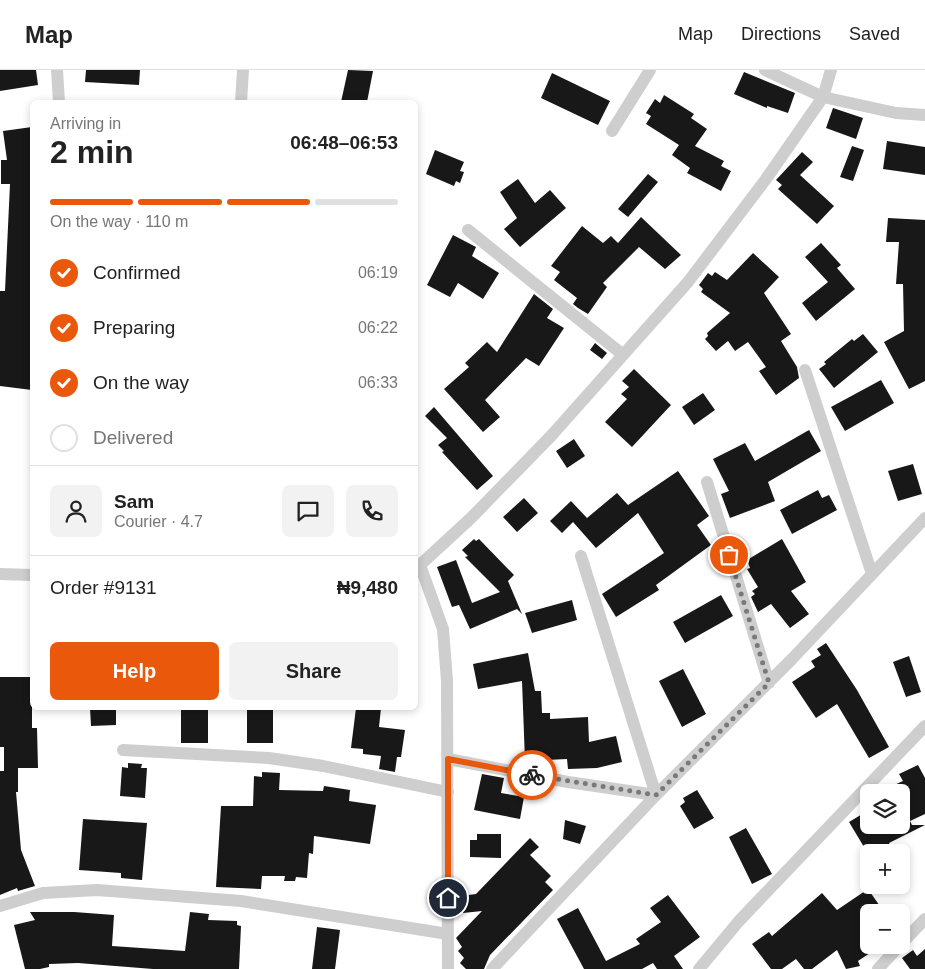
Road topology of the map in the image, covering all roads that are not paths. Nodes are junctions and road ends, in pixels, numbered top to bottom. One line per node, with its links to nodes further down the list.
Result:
1 (57, 70): 7 (street)
2 (243, 70): 8 (street)
3 (650, 70): 10 (street)
4 (765, 70): 6 (street)
5 (831, 70): 6 (street)
6 (823, 97): 9 (street); 12 (street)
7 (59, 100)
8 (241, 100)
9 (925, 114)
10 (612, 131)
11 (468, 230): 12 (street)
12 (622, 354): 17 (street)
13 (805, 370): 20 (street)
14 (707, 482): 22 (street)
15 (925, 518): 20 (street)
16 (581, 556): 27 (street)
17 (418, 565)
18 (418, 568): 25 (street)
19 (0, 574): 21 (street)
20 (872, 574): 22 (street)
21 (30, 575)
22 (769, 683): 27 (street)
23 (925, 726): 35 (street)
24 (123, 750): 26 (street)
25 (448, 759): 26 (street); 27 (street)
26 (448, 792): 30 (street)
27 (656, 795): 34 (street)
28 (0, 906): 30 (street)
29 (925, 920): 31 (street)
30 (448, 934): 33 (street)
31 (910, 935)
32 (892, 954): 36 (street)
33 (448, 969)
34 (492, 969)
35 (699, 969)
36 (878, 969)

